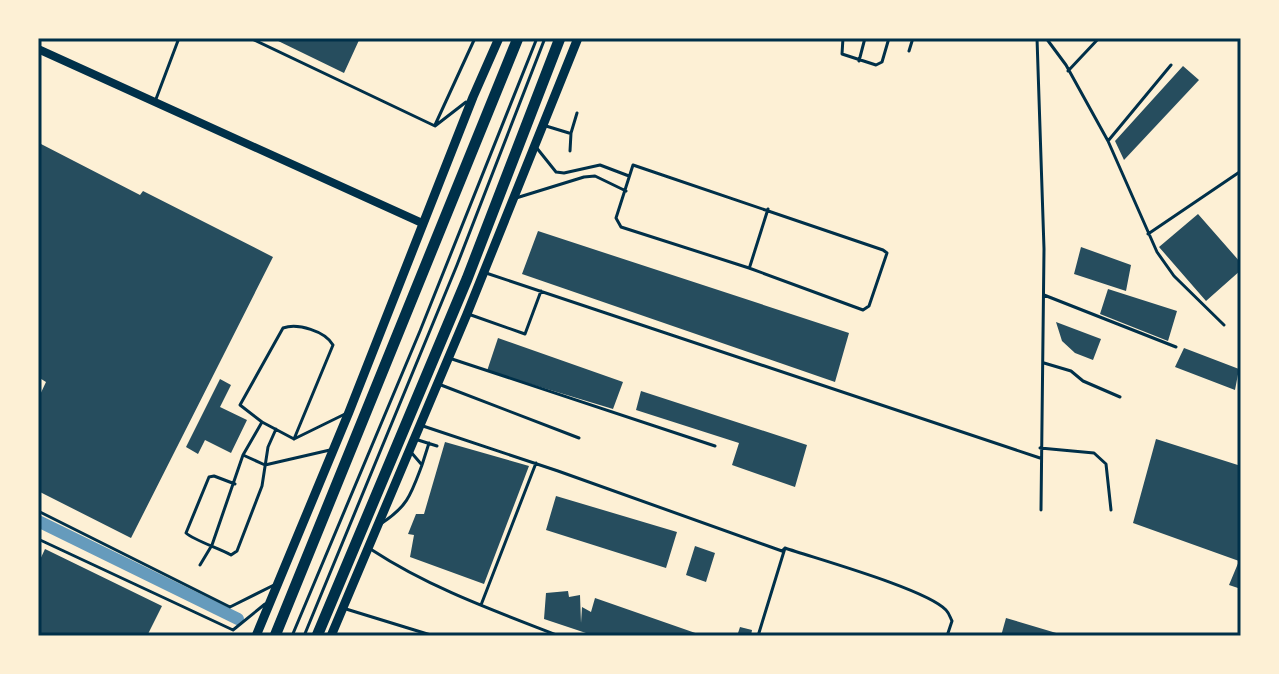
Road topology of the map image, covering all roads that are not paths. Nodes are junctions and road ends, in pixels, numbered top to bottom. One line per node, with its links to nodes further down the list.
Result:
1 (179, 38): 25 (lane)
2 (250, 38): 28 (lane)
3 (475, 38): 28 (lane)
4 (499, 38): 24 (main road)
5 (518, 38): 84 (highway)
6 (537, 38): 85 (lane)
7 (545, 38): 86 (lane)
8 (560, 38): 87 (highway)
9 (578, 38): 27 (main road)
10 (776, 38): 11 (lane)
11 (784, 38)
12 (843, 38): 21 (lane)
13 (865, 38): 21 (lane)
14 (889, 38): 21 (lane)
15 (913, 38): 20 (lane)
16 (1037, 38): 43 (lane)
17 (1046, 38): 23 (lane)
18 (1099, 38): 23 (lane)
19 (38, 49): 25 (street)
20 (909, 51)
21 (859, 61)
22 (1171, 65): 30 (lane)
23 (1068, 71): 30 (lane)
24 (473, 97): 28 (lane); 38 (main road)
25 (154, 102): 38 (street)
26 (577, 113): 29 (lane)
27 (542, 125): 29 (lane); 31 (main road)
28 (435, 126)
29 (571, 133): 32 (lane)
30 (1108, 141): 39 (lane)
31 (534, 145): 34 (lane); 36 (main road)
32 (570, 151)
33 (1241, 171): 39 (lane)
34 (629, 176): 35 (lane); 37 (lane)
35 (626, 191): 36 (lane); 40 (lane)
36 (512, 199): 41 (main road)
37 (768, 209): 40 (lane); 40 (lane)
38 (422, 223): 51 (main road)
39 (1148, 234): 45 (lane)
40 (749, 268)
41 (484, 273): 42 (lane); 44 (main road)
42 (541, 291): 44 (lane); 65 (lane)
43 (1044, 295): 46 (lane); 48 (lane)
44 (467, 314): 47 (main road)
45 (1224, 325)
46 (1176, 347)
47 (449, 358): 49 (main road); 60 (lane)
48 (1044, 363): 50 (lane); 61 (lane)
49 (438, 384): 53 (main road); 56 (lane)
50 (1120, 397)
51 (349, 412): 57 (lane); 62 (main road)
52 (262, 422): 54 (lane); 57 (lane); 64 (lane)
53 (420, 425): 55 (main road); 66 (lane)
54 (276, 429): 57 (lane); 67 (lane)
55 (415, 438): 58 (lane); 63 (main road)
56 (579, 438)
57 (294, 439)
58 (429, 443): 59 (lane); 68 (lane)
59 (437, 446)
60 (715, 446)
61 (1040, 448): 65 (lane); 71 (lane)
62 (333, 450): 67 (lane); 79 (main road)
63 (410, 450): 68 (lane); 73 (main road)
64 (243, 455): 67 (lane); 69 (lane)
65 (1040, 458): 70 (lane)
66 (536, 463): 77 (lane); 81 (lane)
67 (265, 465): 75 (lane)
68 (422, 465): 73 (lane)
69 (235, 484): 75 (lane); 75 (lane)
70 (1041, 510)
71 (1111, 510)
72 (38, 511): 79 (lane)
73 (378, 525): 76 (main road)
74 (38, 539): 80 (lane)
75 (212, 545): 78 (lane)
76 (369, 548): 81 (lane); 82 (main road)
77 (785, 548): 91 (lane); 92 (lane)
78 (200, 565)
79 (278, 583): 80 (main road)
80 (271, 600): 83 (main road)
81 (481, 606): 90 (lane)
82 (343, 608): 88 (main road); 89 (lane)
83 (256, 636)
84 (275, 636)
85 (292, 636)
86 (304, 636)
87 (317, 636)
88 (331, 636)
89 (434, 636)
90 (559, 636)
91 (758, 636)
92 (947, 636)

